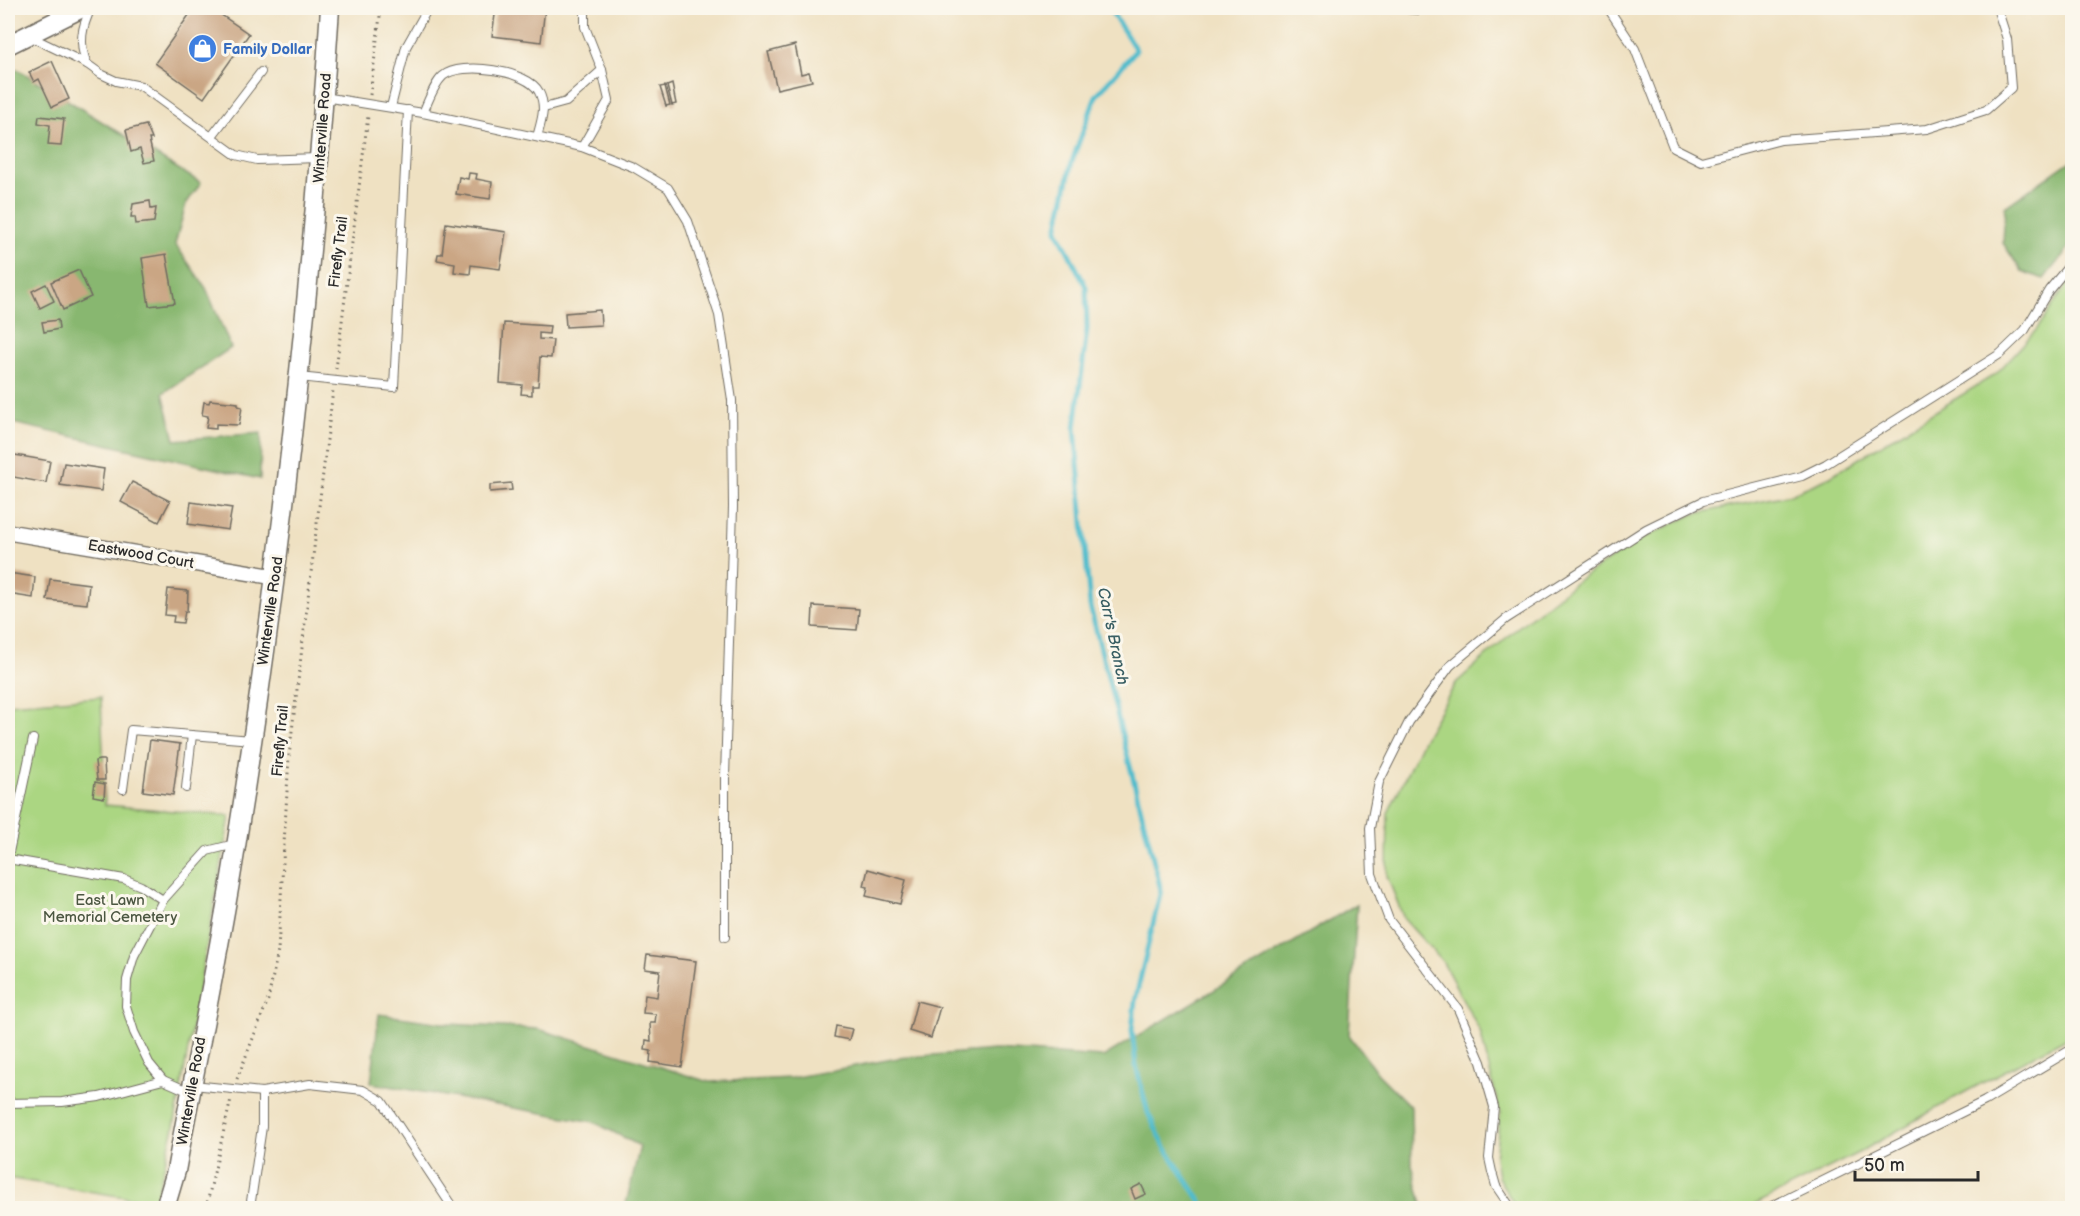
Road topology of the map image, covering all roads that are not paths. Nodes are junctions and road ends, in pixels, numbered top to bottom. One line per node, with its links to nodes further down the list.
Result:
1 (82, 8): 10 (street)
2 (91, 8): 12 (lane)
3 (330, 8): 15 (street, Winterville Road)
4 (428, 8): 16 (lane)
5 (585, 8): 13 (lane)
6 (1395, 8): 7 (lane)
7 (1515, 8)
8 (1608, 8): 9 (lane)
9 (1997, 8)
10 (28, 35): 11 (street); 12 (lane)
11 (8, 45)
12 (87, 64): 20 (lane)
13 (602, 70): 17 (lane); 22 (lane)
14 (261, 72): 20 (lane)
15 (324, 97): 16 (lane); 23 (street, Winterville Road)
16 (391, 107): 18 (lane)
17 (544, 108): 19 (lane); 21 (lane)
18 (408, 110): 19 (lane); 25 (lane)
19 (423, 112): 21 (lane)
20 (212, 136): 23 (lane)
21 (537, 137): 22 (lane)
22 (582, 147): 36 (lane)
23 (320, 158): 25 (street, Winterville Road)
24 (2073, 262): 45 (lane)
25 (298, 377): 27 (street, Winterville Road)
26 (8, 532): 27 (street, Eastwood Court)
27 (275, 577): 30 (street, Winterville Road)
28 (192, 735): 30 (lane); 31 (lane); 32 (lane)
29 (33, 739): 34 (lane)
30 (252, 740): 33 (street, Winterville Road)
31 (186, 788)
32 (123, 789)
33 (237, 843): 35 (lane); 39 (street, Winterville Road)
34 (8, 858): 35 (lane)
35 (163, 900): 38 (lane)
36 (725, 938)
37 (2073, 1049): 46 (lane)
38 (163, 1080): 39 (lane); 41 (lane)
39 (191, 1088): 40 (lane); 42 (street, Winterville Road)
40 (262, 1092): 43 (lane); 44 (lane)
41 (8, 1103)
42 (165, 1209)
43 (250, 1209)
44 (453, 1209)
45 (1511, 1209)
46 (1768, 1209)

